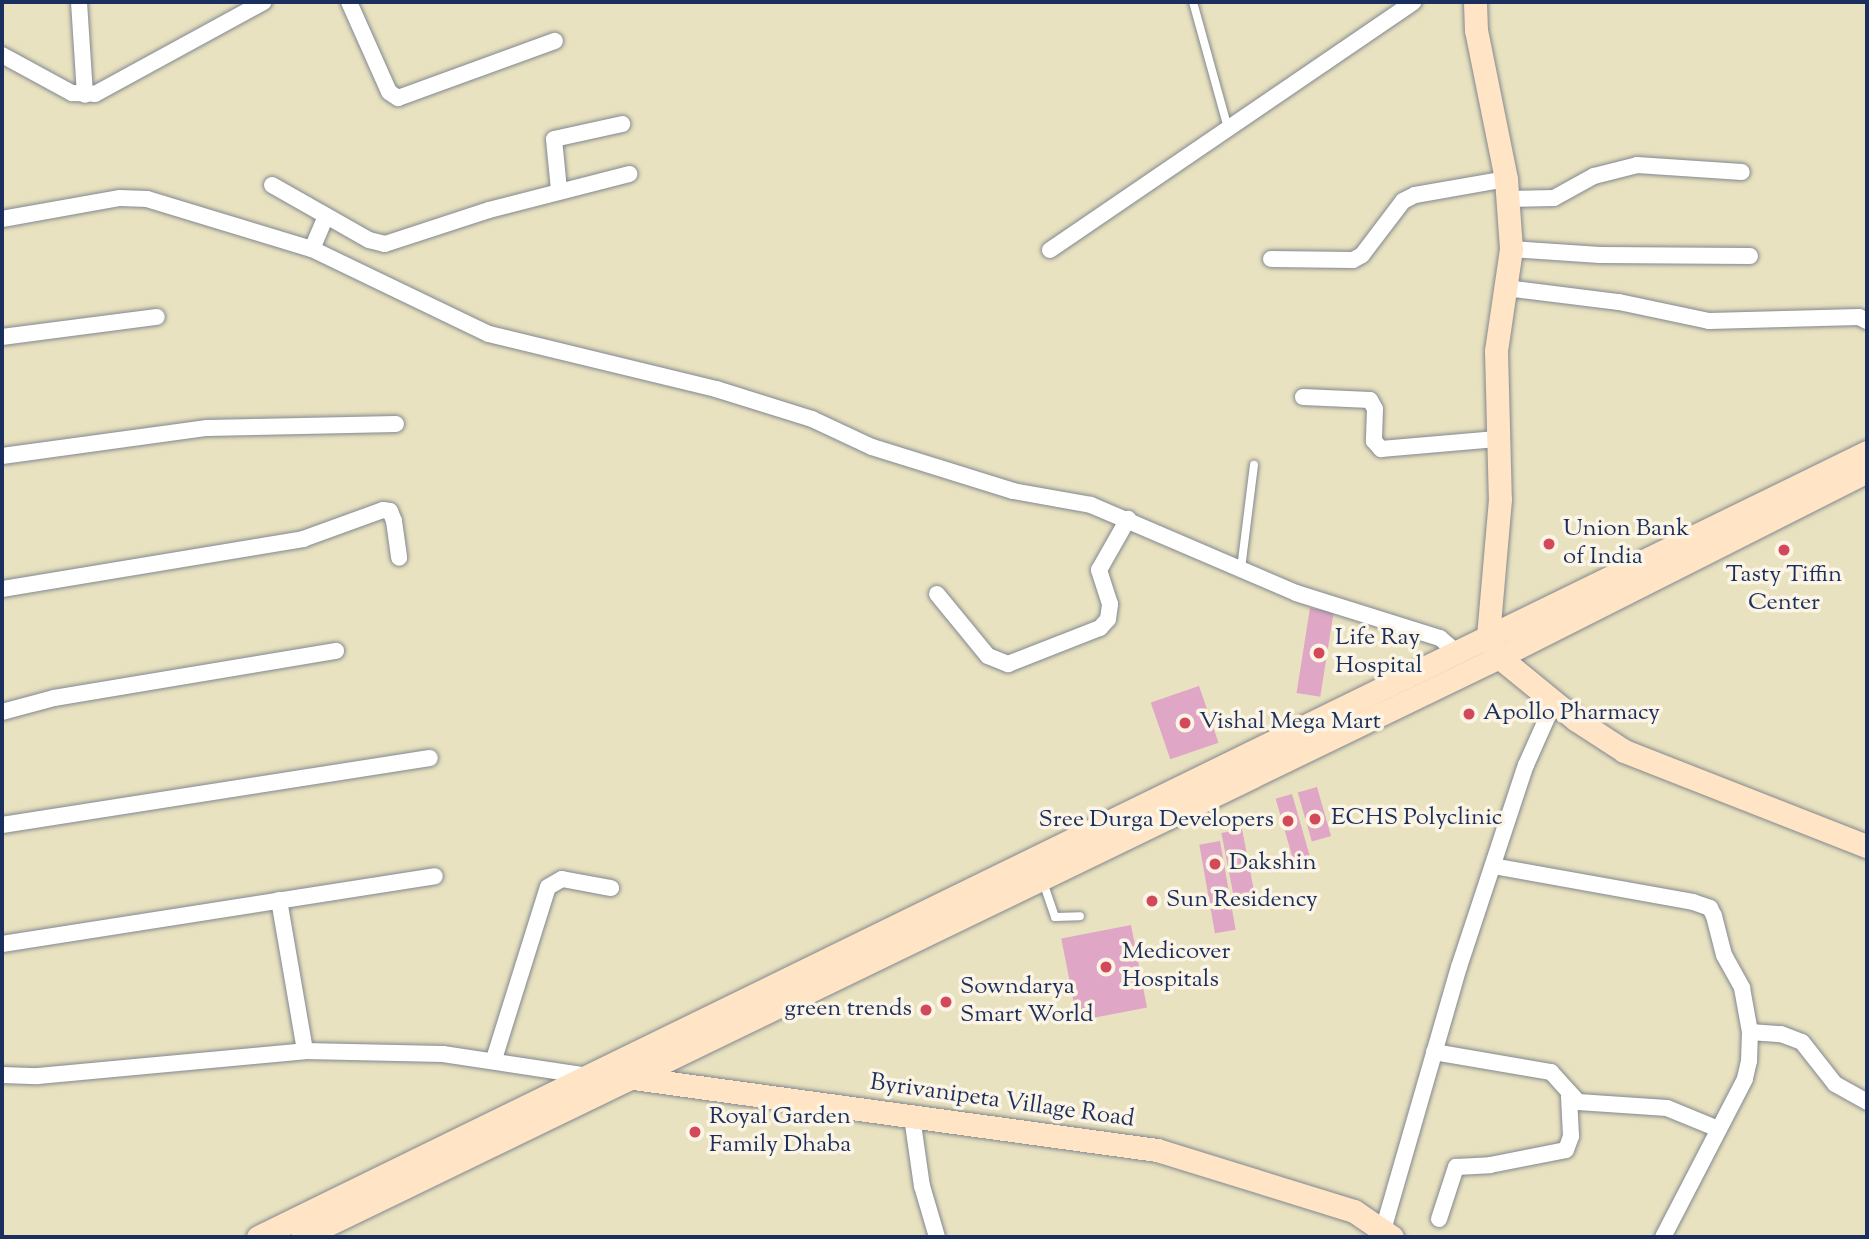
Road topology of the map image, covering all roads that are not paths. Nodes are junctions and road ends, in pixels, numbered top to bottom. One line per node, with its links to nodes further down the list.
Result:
1 (79, 2): 9 (street)
2 (264, 2): 9 (street)
3 (349, 2): 7 (street)
4 (1193, 2): 11 (lane)
5 (1413, 2): 11 (street)
6 (1475, 2): 15 (main road)
7 (555, 41)
8 (2, 55): 9 (street)
9 (85, 95)
10 (622, 124): 16 (street)
11 (1228, 128): 21 (street)
12 (1742, 172): 15 (street)
13 (629, 174): 16 (street)
14 (272, 185): 17 (street)
15 (1507, 189): 20 (main road); 23 (street)
16 (559, 190): 17 (street)
17 (326, 216): 19 (street)
18 (2, 219): 19 (street)
19 (312, 249): 35 (street)
20 (1511, 249): 22 (street); 24 (main road)
21 (1050, 250)
22 (1749, 256)
23 (1272, 259)
24 (1506, 288): 26 (street); 30 (main road)
25 (157, 317): 27 (street)
26 (1867, 321)
27 (2, 337)
28 (1303, 397): 30 (street)
29 (396, 424): 32 (street)
30 (1497, 439): 40 (main road)
31 (1867, 452): 40 (main road)
32 (2, 456)
33 (1254, 465): 37 (lane)
34 (1867, 471): 40 (main road)
35 (1128, 519): 37 (street); 39 (street)
36 (399, 558): 38 (street)
37 (1241, 571): 42 (street)
38 (2, 589)
39 (937, 594)
40 (1494, 647): 42 (main road); 43 (main road); 50 (main road)
41 (336, 651): 44 (street)
42 (1456, 652): 60 (main road)
43 (1554, 702): 47 (main road); 48 (street)
44 (2, 712)
45 (430, 758): 46 (street)
46 (2, 825)
47 (1867, 846)
48 (1493, 866): 55 (street); 57 (street)
49 (435, 876): 52 (street)
50 (1041, 877): 53 (lane); 61 (main road)
51 (611, 888): 58 (street)
52 (279, 900): 54 (street); 56 (street)
53 (1080, 916)
54 (2, 944)
55 (1750, 1032): 63 (street); 65 (street)
56 (305, 1051): 58 (street); 59 (street)
57 (1434, 1052): 62 (street); 67 (street)
58 (494, 1059): 60 (street)
59 (2, 1075)
60 (588, 1076): 61 (main road, Byrivanipeta Village Road); 68 (main road)
61 (626, 1077): 64 (main road, Byrivanipeta Village Road); 69 (main road)
62 (1569, 1096): 65 (street); 66 (street)
63 (1867, 1102)
64 (912, 1117): 67 (main road, Byrivanipeta Village Road); 70 (street)
65 (1718, 1129): 71 (street)
66 (1439, 1219)
67 (1385, 1234)
68 (258, 1237)
69 (302, 1237)
70 (937, 1237)
71 (1663, 1237)

